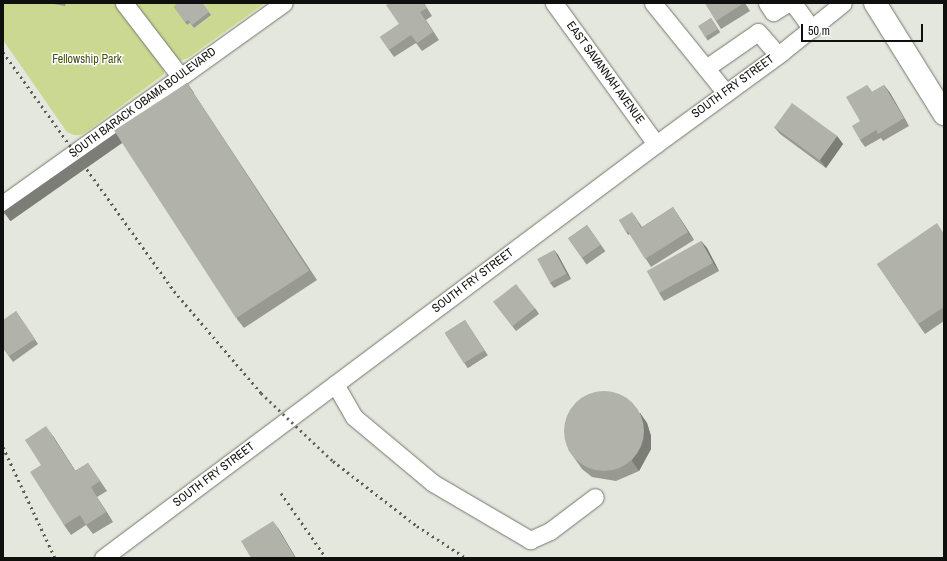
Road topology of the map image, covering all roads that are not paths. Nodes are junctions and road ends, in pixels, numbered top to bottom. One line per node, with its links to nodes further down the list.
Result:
1 (124, 3): 13 (street)
2 (284, 3): 13 (street, SOUTH BARACK OBAMA BOULEVARD)
3 (554, 3): 16 (street, EAST SAVANNAH AVENUE)
4 (653, 3): 12 (street)
5 (767, 3): 6 (street)
6 (788, 3)
7 (793, 3): 10 (street)
8 (843, 3): 10 (street, SOUTH FRY STREET)
9 (875, 3): 15 (highway)
10 (812, 29): 11 (street, SOUTH FRY STREET)
11 (778, 55): 12 (street); 14 (street, SOUTH FRY STREET)
12 (706, 68): 14 (street)
13 (180, 76): 17 (street, SOUTH BARACK OBAMA BOULEVARD)
14 (726, 93): 16 (street, SOUTH FRY STREET)
15 (944, 114)
16 (656, 144): 18 (street, SOUTH FRY STREET)
17 (3, 204)
18 (335, 384): 19 (street); 20 (street, SOUTH FRY STREET)
19 (595, 497)
20 (104, 558)

